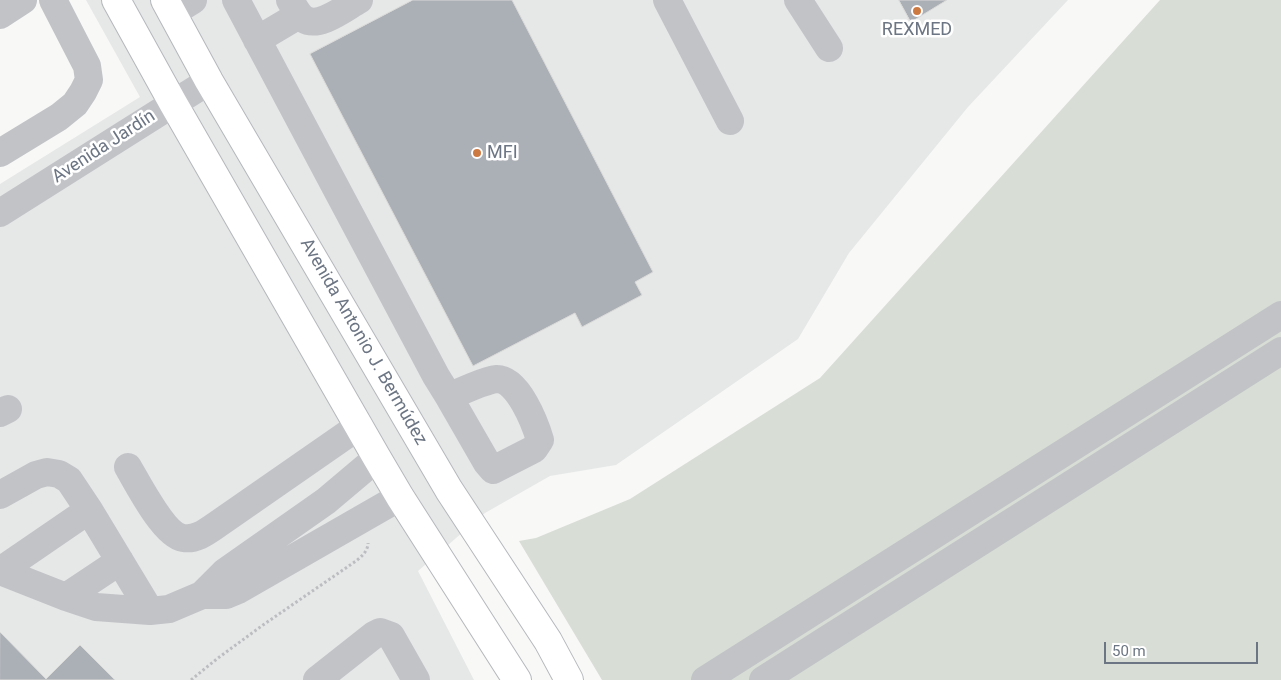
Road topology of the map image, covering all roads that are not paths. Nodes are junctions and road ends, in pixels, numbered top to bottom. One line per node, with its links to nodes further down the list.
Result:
1 (23, 0): 10 (street)
2 (53, 0): 16 (street)
3 (116, 0): 14 (main road)
4 (236, 0): 11 (street)
5 (359, 0): 9 (street)
6 (668, 0): 15 (street)
7 (798, 0): 12 (street)
8 (177, 4): 13 (main road, Avenida Antonio J. Bermúdez)
9 (295, 8): 11 (street)
10 (0, 14)
11 (257, 40): 22 (street)
12 (829, 48)
13 (209, 81): 14 (street, Avenida Jardín); 39 (main road, Avenida Antonio J. Bermúdez)
14 (173, 103): 17 (street, Avenida Jardín); 23 (main road)
15 (730, 120)
16 (0, 153)
17 (0, 213)
18 (1281, 314): 20 (street)
19 (1281, 351): 21 (street)
20 (1220, 353): 21 (street); 29 (street)
21 (1237, 379): 30 (street)
22 (449, 397)
23 (360, 426): 24 (main road); 25 (street)
24 (377, 458): 27 (main road); 33 (street)
25 (128, 468)
26 (0, 495): 28 (street)
27 (400, 497): 33 (street); 38 (main road)
28 (88, 510): 31 (street); 32 (street)
29 (942, 530): 30 (street); 40 (street)
30 (960, 555): 41 (street)
31 (120, 561): 34 (street); 35 (street)
32 (0, 571): 34 (street)
33 (202, 595): 35 (street)
34 (66, 597): 35 (street)
35 (150, 611)
36 (317, 680): 37 (street)
37 (416, 680)
38 (517, 680)
39 (569, 680)
40 (705, 680)
41 (763, 680)

